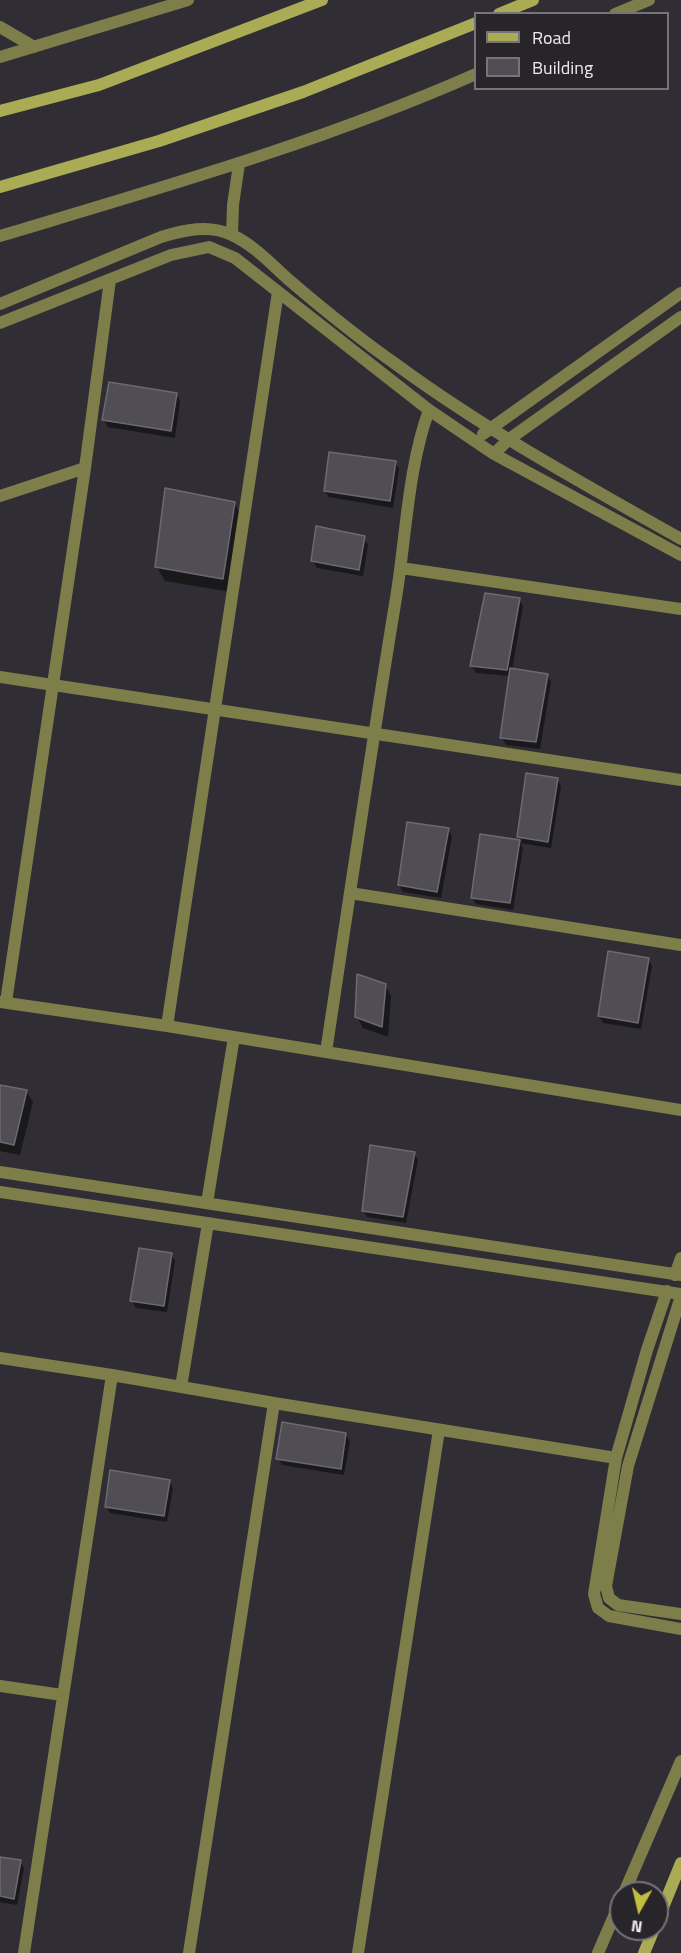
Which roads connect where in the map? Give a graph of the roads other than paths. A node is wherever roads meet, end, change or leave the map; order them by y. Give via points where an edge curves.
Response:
1 (188, 0) edge
2 (322, 0) edge
3 (533, 0) edge
4 (649, 0) edge
5 (621, 8) edge
6 (504, 12) edge
7 (474, 24) edge
8 (0, 27) edge
9 (34, 47) junction
10 (2, 55) edge
11 (474, 75) edge
12 (0, 111) edge
13 (239, 164) junction
14 (0, 187) edge
15 (232, 235) junction
16 (0, 236) edge
17 (110, 280) junction
18 (278, 292) junction
19 (681, 293) edge
20 (0, 304) edge
21 (681, 317) edge
22 (0, 323) edge
23 (429, 410) junction
24 (489, 429) junction
25 (476, 440) junction
26 (508, 440) junction
27 (494, 454) junction
28 (85, 468) junction
29 (0, 496) edge
30 (681, 539) edge
31 (681, 555) edge
32 (401, 568) junction
33 (681, 609) edge
34 (0, 677) edge
35 (53, 684) junction
36 (215, 708) junction
37 (374, 732) junction
38 (681, 780) edge
39 (350, 893) junction
40 (681, 945) edge
41 (3, 1002) edge
42 (168, 1026) junction
43 (234, 1037) junction
44 (326, 1052) junction
45 (681, 1110) edge
46 (0, 1172) edge
47 (0, 1192) edge
48 (207, 1203) junction
49 (208, 1223) junction
50 (681, 1258) edge
51 (678, 1275) edge
52 (667, 1291) junction
53 (681, 1295) edge
54 (0, 1358) edge
55 (112, 1374) junction
56 (181, 1387) junction
57 (274, 1404) junction
58 (439, 1430) junction
59 (616, 1458) junction
60 (681, 1614) edge
61 (681, 1629) edge
62 (0, 1686) edge
63 (62, 1695) junction
64 (681, 1761) edge
65 (681, 1863) edge
66 (629, 1881) edge
67 (669, 1892) edge
68 (609, 1928) edge
69 (24, 1953) edge
70 (189, 1953) edge
71 (358, 1953) edge
72 (598, 1953) edge

1 - 9 street
2 - 12 main road via 99,85
3 - 6 main road
4 - 5 street
7 - 14 main road via 303,92 159,141
8 - 9 street
9 - 10 street
11 - 13 street
13 - 15 street
13 - 16 street
15 - 20 street via 212,229 185,230 161,237
15 - 24 street via 397,366
17 - 18 street via 171,255 209,246 235,258
17 - 22 street
17 - 28 street
18 - 23 street
18 - 36 street
19 - 24 street
21 - 26 street
23 - 25 street
23 - 32 street via 418,438
24 - 25 street
24 - 26 street
25 - 27 street
26 - 27 street
26 - 30 street
27 - 31 street
28 - 29 street
28 - 35 street
32 - 33 street
32 - 37 street
34 - 35 street
35 - 36 street
35 - 41 street
36 - 37 street
36 - 42 street
37 - 38 street
37 - 39 street
39 - 40 street
39 - 44 street
41 - 42 street
42 - 43 street
43 - 44 street
43 - 48 street
44 - 45 street
46 - 48 street
47 - 49 street
48 - 51 street
49 - 52 street
49 - 56 street
50 - 51 street
52 - 53 street
52 - 59 street
53 - 60 street via 628,1466 606,1586 609,1598 618,1605
54 - 55 street
55 - 56 street
55 - 63 street
56 - 57 street
57 - 58 street
57 - 70 street
58 - 59 street
58 - 71 street
59 - 61 street via 594,1594 598,1608 609,1616
62 - 63 street
63 - 69 street
64 - 66 street
65 - 67 main road
68 - 72 street

